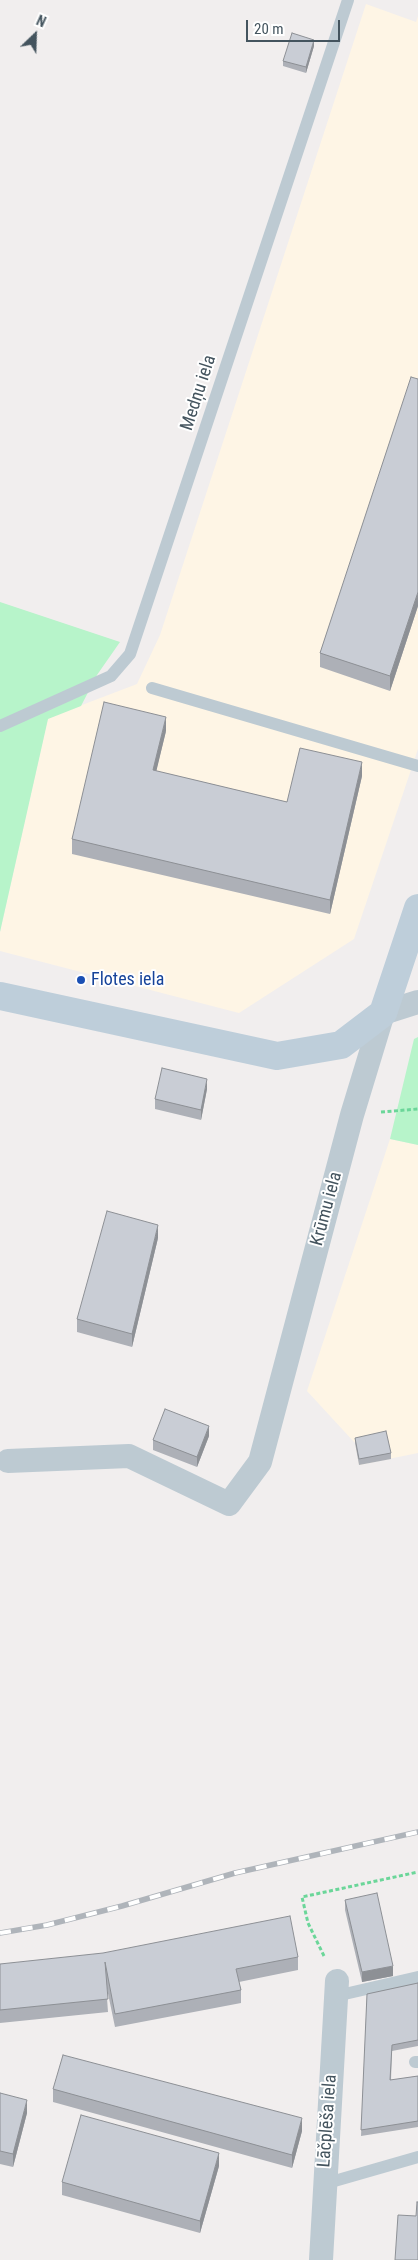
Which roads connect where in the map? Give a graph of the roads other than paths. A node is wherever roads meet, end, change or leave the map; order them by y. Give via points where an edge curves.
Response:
1 (348, 0) edge
2 (152, 688) dead end
3 (0, 726) edge
4 (418, 766) edge
5 (418, 908) edge
6 (0, 996) edge
7 (418, 1002) edge
8 (383, 1013) junction
9 (8, 1461) dead end
10 (418, 1977) edge
11 (337, 1988) joint
12 (418, 2157) edge
13 (324, 2184) junction
14 (320, 2260) edge

1 - 3 lane, Medņu iela via 130,654 111,676
2 - 4 lane
5 - 8 street, Krūmu iela
6 - 8 street via 277,1056 341,1044
7 - 8 street
8 - 9 street, Krūmu iela via 352,1116 260,1462 229,1504 129,1456
10 - 11 lane
11 - 13 street, Lāčplēša iela
12 - 13 lane
13 - 14 street, Lāčplēša iela

